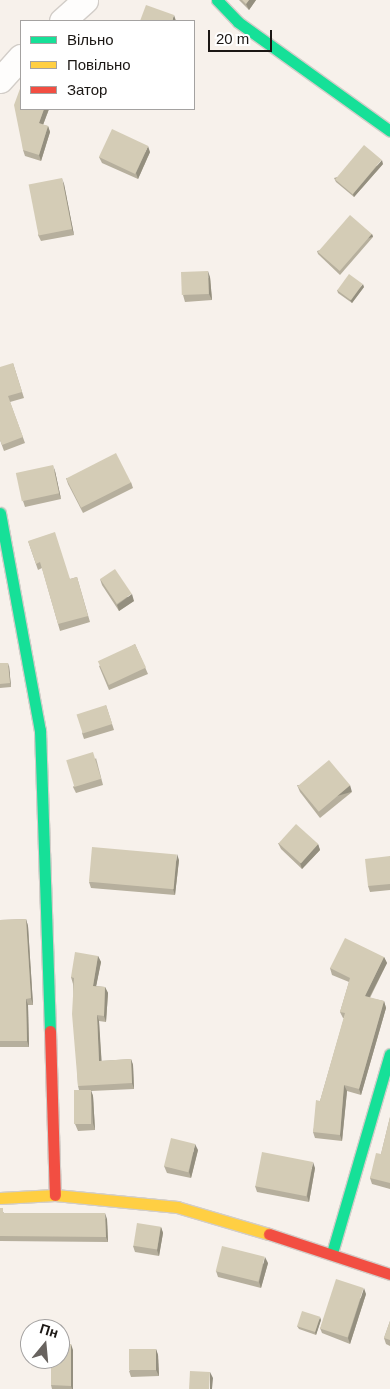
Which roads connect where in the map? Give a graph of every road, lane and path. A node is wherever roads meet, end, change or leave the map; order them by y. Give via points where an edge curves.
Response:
1 (85, 0) edge
2 (217, 0) edge
3 (63, 20) edge
4 (20, 58) edge
5 (0, 80) edge
6 (390, 131) edge
7 (0, 513) edge
8 (390, 1054) edge
9 (54, 1195) junction
10 (0, 1198) edge
11 (332, 1252) junction
12 (383, 1270) edge

1 - 3 street
2 - 6 street via 238,22
4 - 5 street
7 - 9 street via 40,730
8 - 11 street
9 - 10 street
9 - 11 street via 177,1208
11 - 12 street

